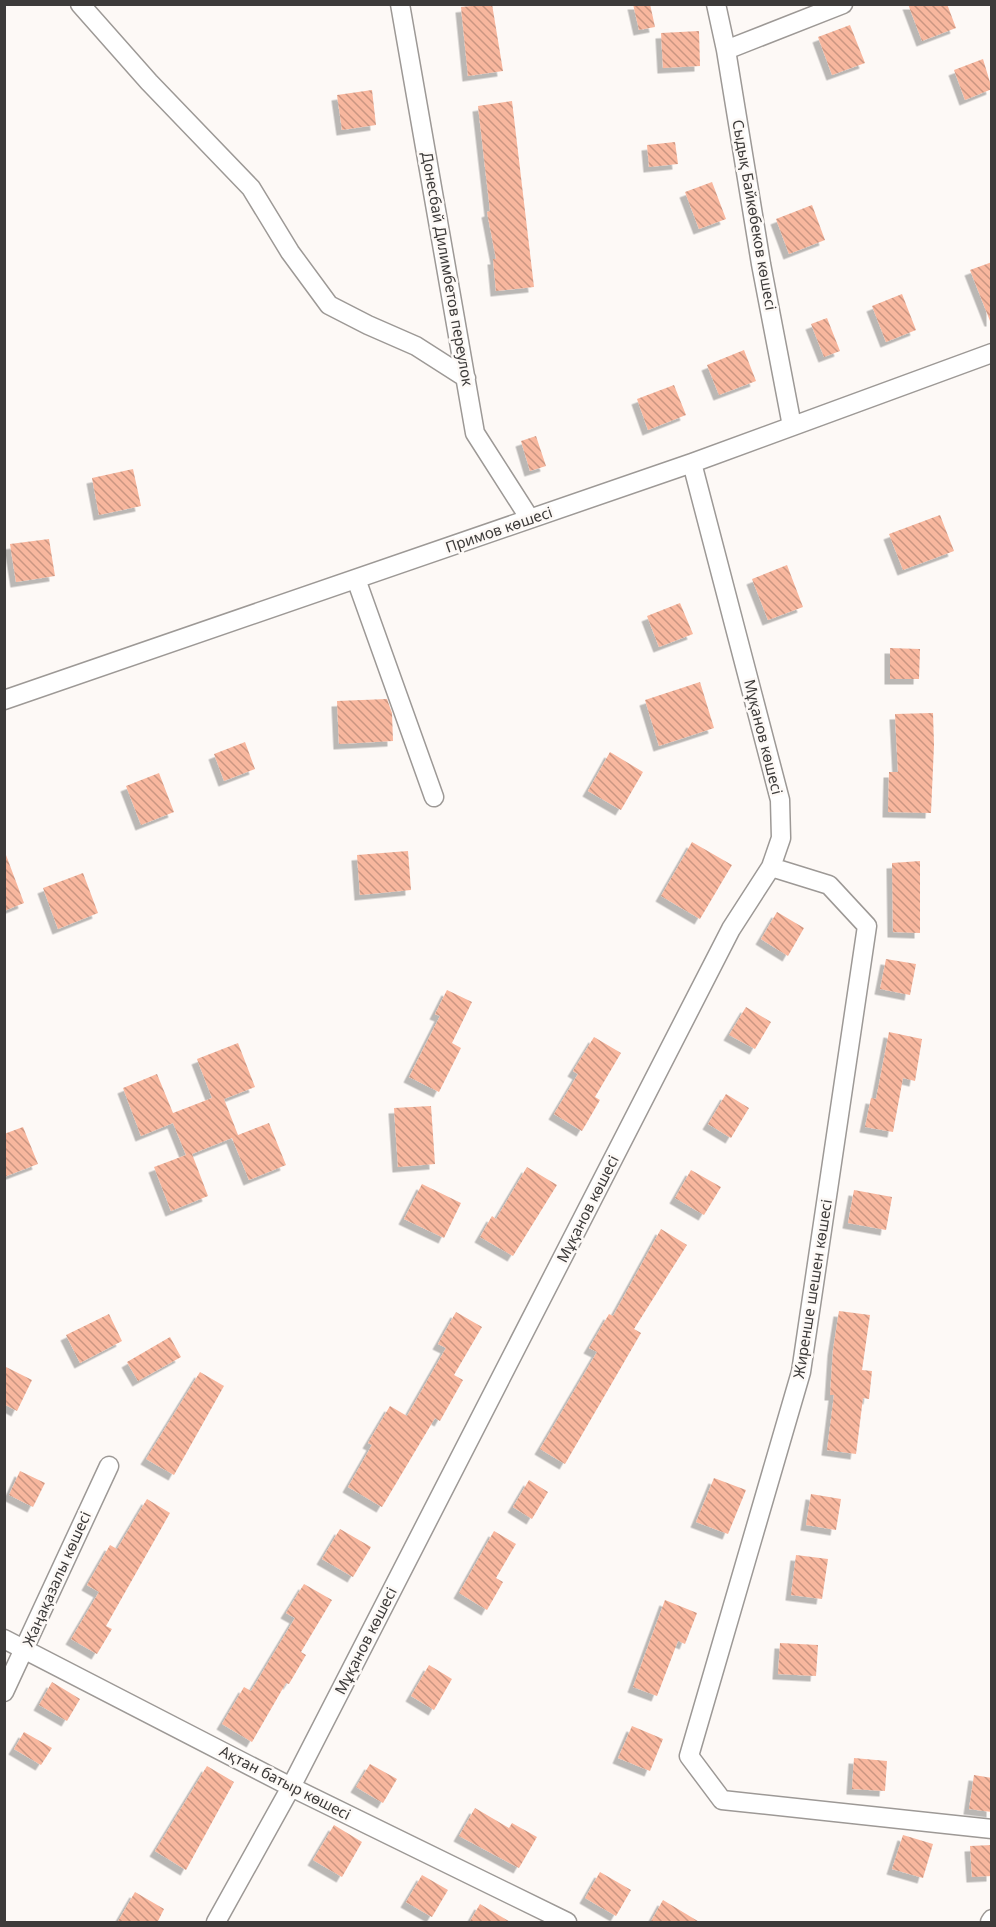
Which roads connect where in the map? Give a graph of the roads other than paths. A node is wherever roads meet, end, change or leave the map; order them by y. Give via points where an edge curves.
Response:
1 (80, 4) edge
2 (400, 4) edge
3 (716, 4) edge
4 (843, 4) edge
5 (726, 50) junction
6 (992, 352) edge
7 (466, 378) junction
8 (792, 426) junction
9 (692, 463) junction
10 (530, 519) junction
11 (356, 579) junction
12 (4, 700) edge
13 (434, 797) dead end
14 (771, 867) junction
15 (109, 1466) dead end
16 (4, 1639) edge
17 (26, 1650) junction
18 (4, 1692) edge
19 (291, 1787) junction
20 (992, 1829) edge
21 (216, 1923) edge
22 (567, 1923) edge

1 - 7 street via 251,188 290,252 329,305 416,346
2 - 7 street, Донесбай Дилимбетов переулок
3 - 5 street, Сыдық Байкөбеков көшесі
4 - 5 street
5 - 8 street, Сыдық Байкөбеков көшесі
6 - 8 street, Примов көшесі
7 - 10 street, Донесбай Дилимбетов переулок via 476,433
8 - 9 street, Примов көшесі
9 - 10 street, Примов көшесі
9 - 14 street, Мұқанов көшесі via 780,800 781,838
10 - 11 street, Примов көшесі
11 - 12 street, Примов көшесі
11 - 13 street
14 - 19 street, Мұқанов көшесі via 731,929
14 - 20 street, Жиренше шешен көшесі via 828,885 867,926 801,1372 688,1755 722,1800
15 - 17 street, Жаңақазалы көшесі
16 - 17 street, Ақтан батыр көшесі
17 - 18 street, Жаңақазалы көшесі
17 - 19 street, Ақтан батыр көшесі
19 - 21 street, Мұқанов көшесі
19 - 22 street, Ақтан батыр көшесі

